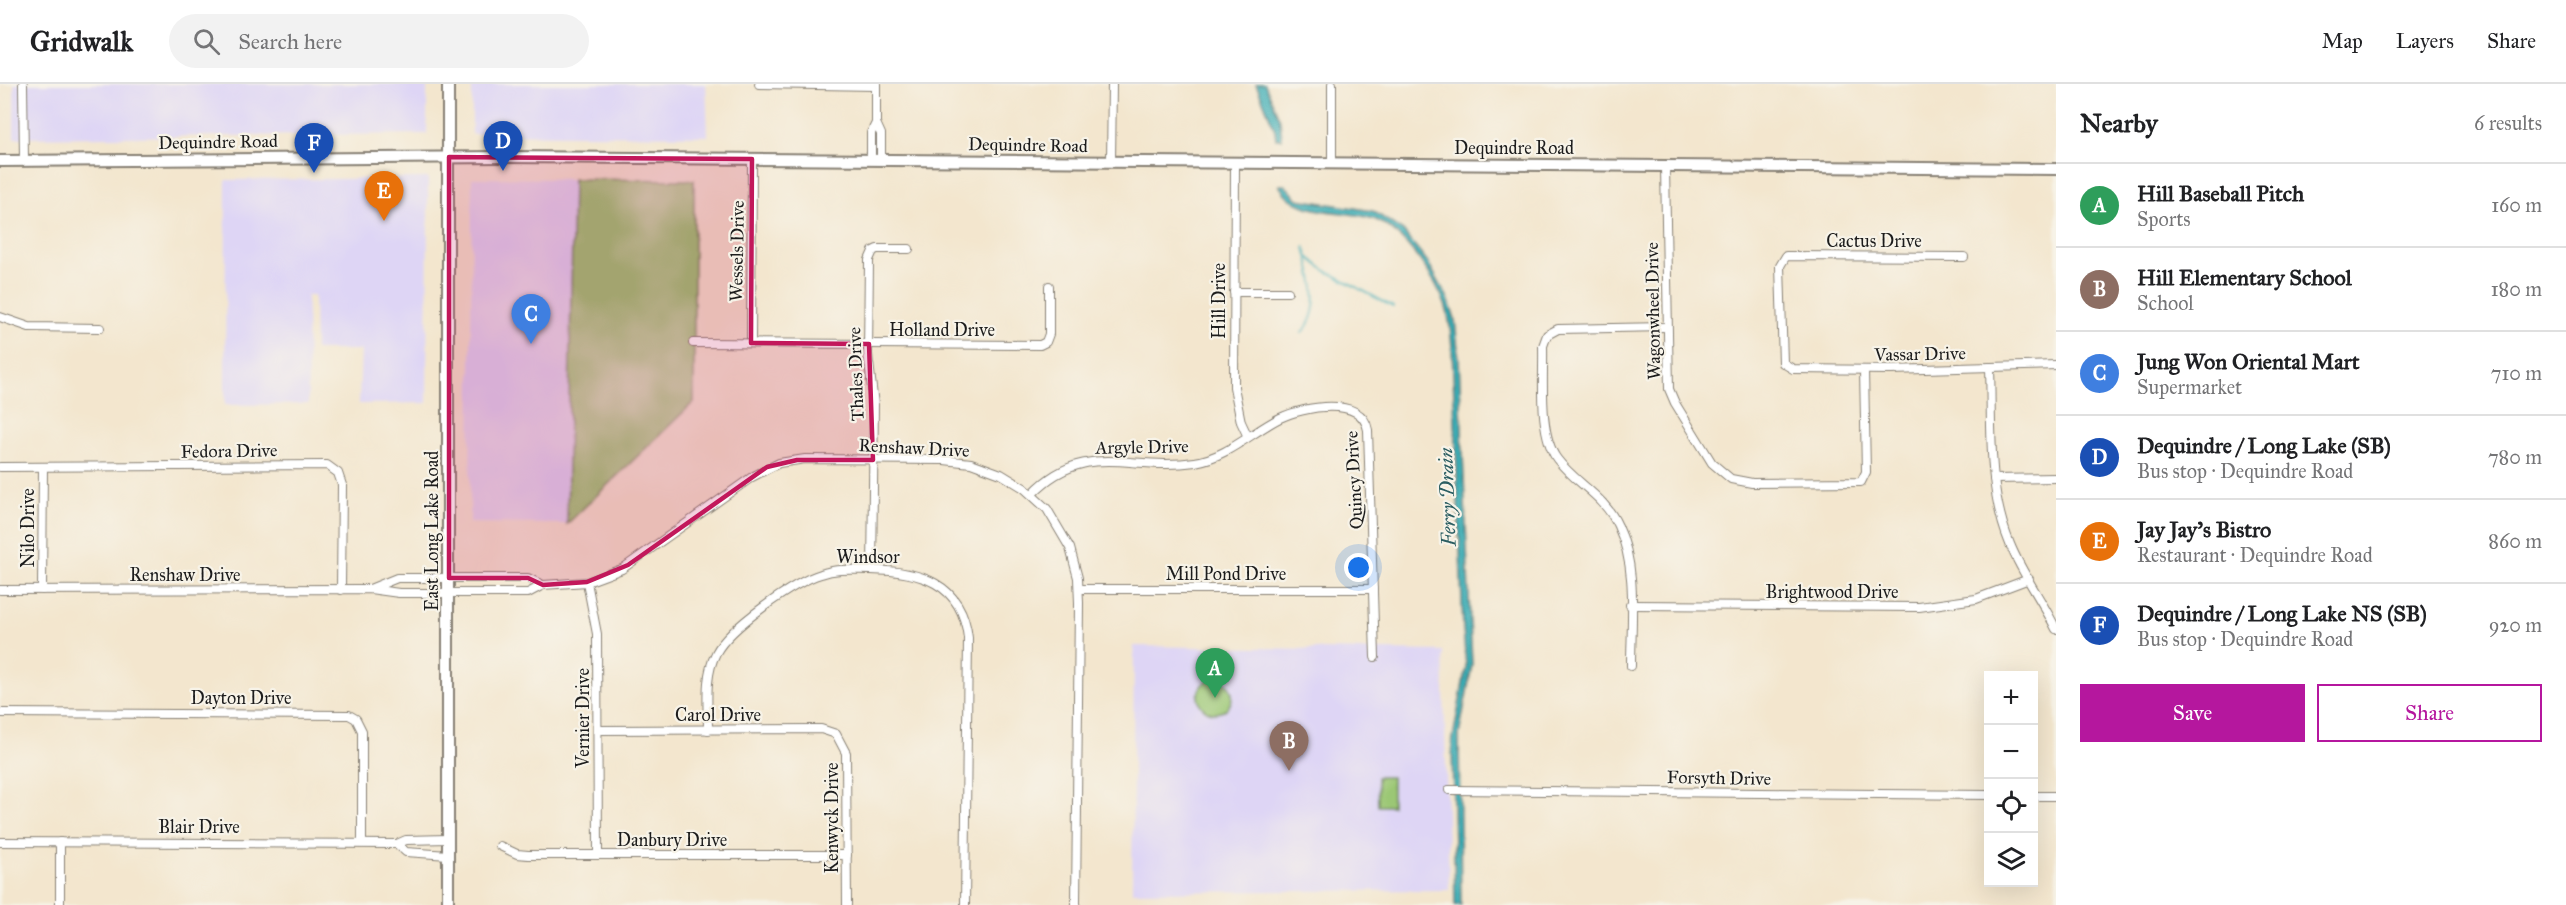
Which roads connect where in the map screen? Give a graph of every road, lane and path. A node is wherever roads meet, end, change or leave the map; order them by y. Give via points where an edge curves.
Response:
1 (23, 84) edge
2 (448, 84) edge
3 (759, 84) edge
4 (1112, 84) edge
5 (1332, 84) edge
6 (876, 85) edge
7 (449, 157) junction
8 (752, 159) junction
9 (24, 160) junction
10 (876, 160) junction
11 (0, 161) edge
12 (1111, 162) junction
13 (1234, 163) junction
14 (1332, 164) junction
15 (1665, 166) junction
16 (2056, 169) edge
17 (909, 249) dead end
18 (1964, 257) dead end
19 (1049, 286) dead end
20 (1234, 292) junction
21 (1288, 292) dead end
22 (0, 317) edge
23 (1668, 327) junction
24 (100, 328) dead end
25 (693, 343) dead end
26 (750, 343) junction
27 (868, 344) junction
28 (2056, 365) edge
29 (1785, 366) joint
30 (1990, 367) junction
31 (1864, 370) junction
32 (1358, 412) joint
33 (1248, 437) junction
34 (873, 460) junction
35 (0, 467) edge
36 (43, 467) junction
37 (2056, 478) edge
38 (1994, 479) junction
39 (1032, 495) junction
40 (872, 570) junction
41 (449, 578) junction
42 (2029, 579) junction
43 (587, 582) junction
44 (543, 585) junction
45 (370, 589) junction
46 (1079, 589) junction
47 (1373, 589) junction
48 (0, 590) edge
49 (42, 590) junction
50 (342, 590) junction
51 (449, 593) junction
52 (1630, 605) junction
53 (2055, 624) edge
54 (1375, 657) dead end
55 (1631, 666) dead end
56 (0, 713) edge
57 (598, 730) junction
58 (708, 730) junction
59 (837, 734) joint
60 (1450, 790) dead end
61 (1984, 795) edge
62 (2038, 796) edge
63 (2056, 796) edge
64 (448, 839) junction
65 (0, 842) edge
66 (60, 842) junction
67 (362, 842) junction
68 (397, 844) junction
69 (500, 846) dead end
70 (448, 855) junction
71 (598, 855) junction
72 (847, 855) junction
73 (60, 905) edge
74 (448, 905) edge
75 (847, 905) edge
76 (965, 905) edge
77 (1076, 905) edge

1 - 9 street
2 - 7 main road, East Long Lake Road
3 - 6 street
4 - 12 street
5 - 14 street
6 - 10 street via 876,123 881,134
7 - 8 main road, Dequindre Road
7 - 9 main road, Dequindre Road
7 - 41 main road, East Long Lake Road
8 - 10 main road, Dequindre Road
8 - 26 street, Wessels Drive
9 - 11 main road, Dequindre Road
10 - 12 main road, Dequindre Road
12 - 13 main road, Dequindre Road
13 - 14 main road, Dequindre Road
13 - 20 street, Hill Drive
14 - 15 main road, Dequindre Road
15 - 16 main road, Dequindre Road
15 - 23 street, Wagonwheel Drive
17 - 27 street, Thales Drive via 877,249 870,255
18 - 29 street, Cactus Drive via 1784,258 1780,266
19 - 27 street, Holland Drive via 1046,342
20 - 21 street
20 - 33 street, Hill Drive via 1234,387
22 - 24 street via 35,328
23 - 31 street, Wagonwheel Drive via 1671,396 1719,471 1747,483 1857,484 1864,480
23 - 52 street via 1558,328 1544,342 1548,441 1557,459 1601,500 1619,527 1628,558
25 - 26 street, Holland Drive
26 - 27 street, Holland Drive
27 - 34 street, Thales Drive via 874,405
28 - 30 street, Vassar Drive
29 - 31 street, Vassar Drive
30 - 31 street, Vassar Drive
30 - 38 street
32 - 33 street, Argyle Drive via 1336,408 1294,413
32 - 47 street, Quincy Drive via 1368,430
33 - 39 street, Argyle Drive via 1215,456 1195,462 1077,464 1055,473
34 - 39 street, Renshaw Drive via 971,464 1001,474
34 - 40 street, Thales Drive
34 - 43 street, Renshaw Drive via 797,460 767,467 622,569
35 - 36 street, Fedora Drive
36 - 49 street, Nilo Drive
36 - 50 street, Fedora Drive via 327,465 338,473 342,485
37 - 38 street
38 - 42 street via 2004,530
39 - 46 street, Renshaw Drive via 1047,509 1066,539
40 - 58 street, Windsor via 837,570 808,579 731,633 711,664
40 - 76 street, Windsor via 904,571 928,579 953,599 966,624
41 - 44 street, Renshaw Drive via 528,578
41 - 45 street, Renshaw Drive via 397,578
41 - 51 main road, East Long Lake Road
42 - 52 street, Brightwood Drive via 1976,599 1919,608
42 - 53 street
43 - 44 street, Renshaw Drive
43 - 57 street, Vernier Drive via 597,634
44 - 51 street, Renshaw Drive via 528,593
45 - 50 street, Renshaw Drive
45 - 51 street, Renshaw Drive
46 - 47 street, Mill Pond Drive
46 - 77 street, Renshaw Drive
47 - 54 street, Quincy Drive
48 - 49 street, Renshaw Drive
49 - 50 street, Renshaw Drive
51 - 64 main road, East Long Lake Road
52 - 55 street
56 - 67 street, Dayton Drive via 349,715 362,731
57 - 58 street, Carol Drive
57 - 71 street, Vernier Drive
58 - 59 street, Carol Drive via 821,729
59 - 72 street, Kenwyck Drive via 846,753
60 - 61 street, Forsyth Drive
62 - 63 street
64 - 68 street, Blair Drive via 406,840
64 - 70 main road, East Long Lake Road
65 - 66 street, Blair Drive
66 - 67 street, Blair Drive
66 - 73 street
67 - 68 street, Blair Drive
68 - 70 street, Blair Drive via 406,852
69 - 71 street, Danbury Drive via 528,855
70 - 74 main road, East Long Lake Road
71 - 72 street, Danbury Drive
72 - 75 street, Kenwyck Drive

